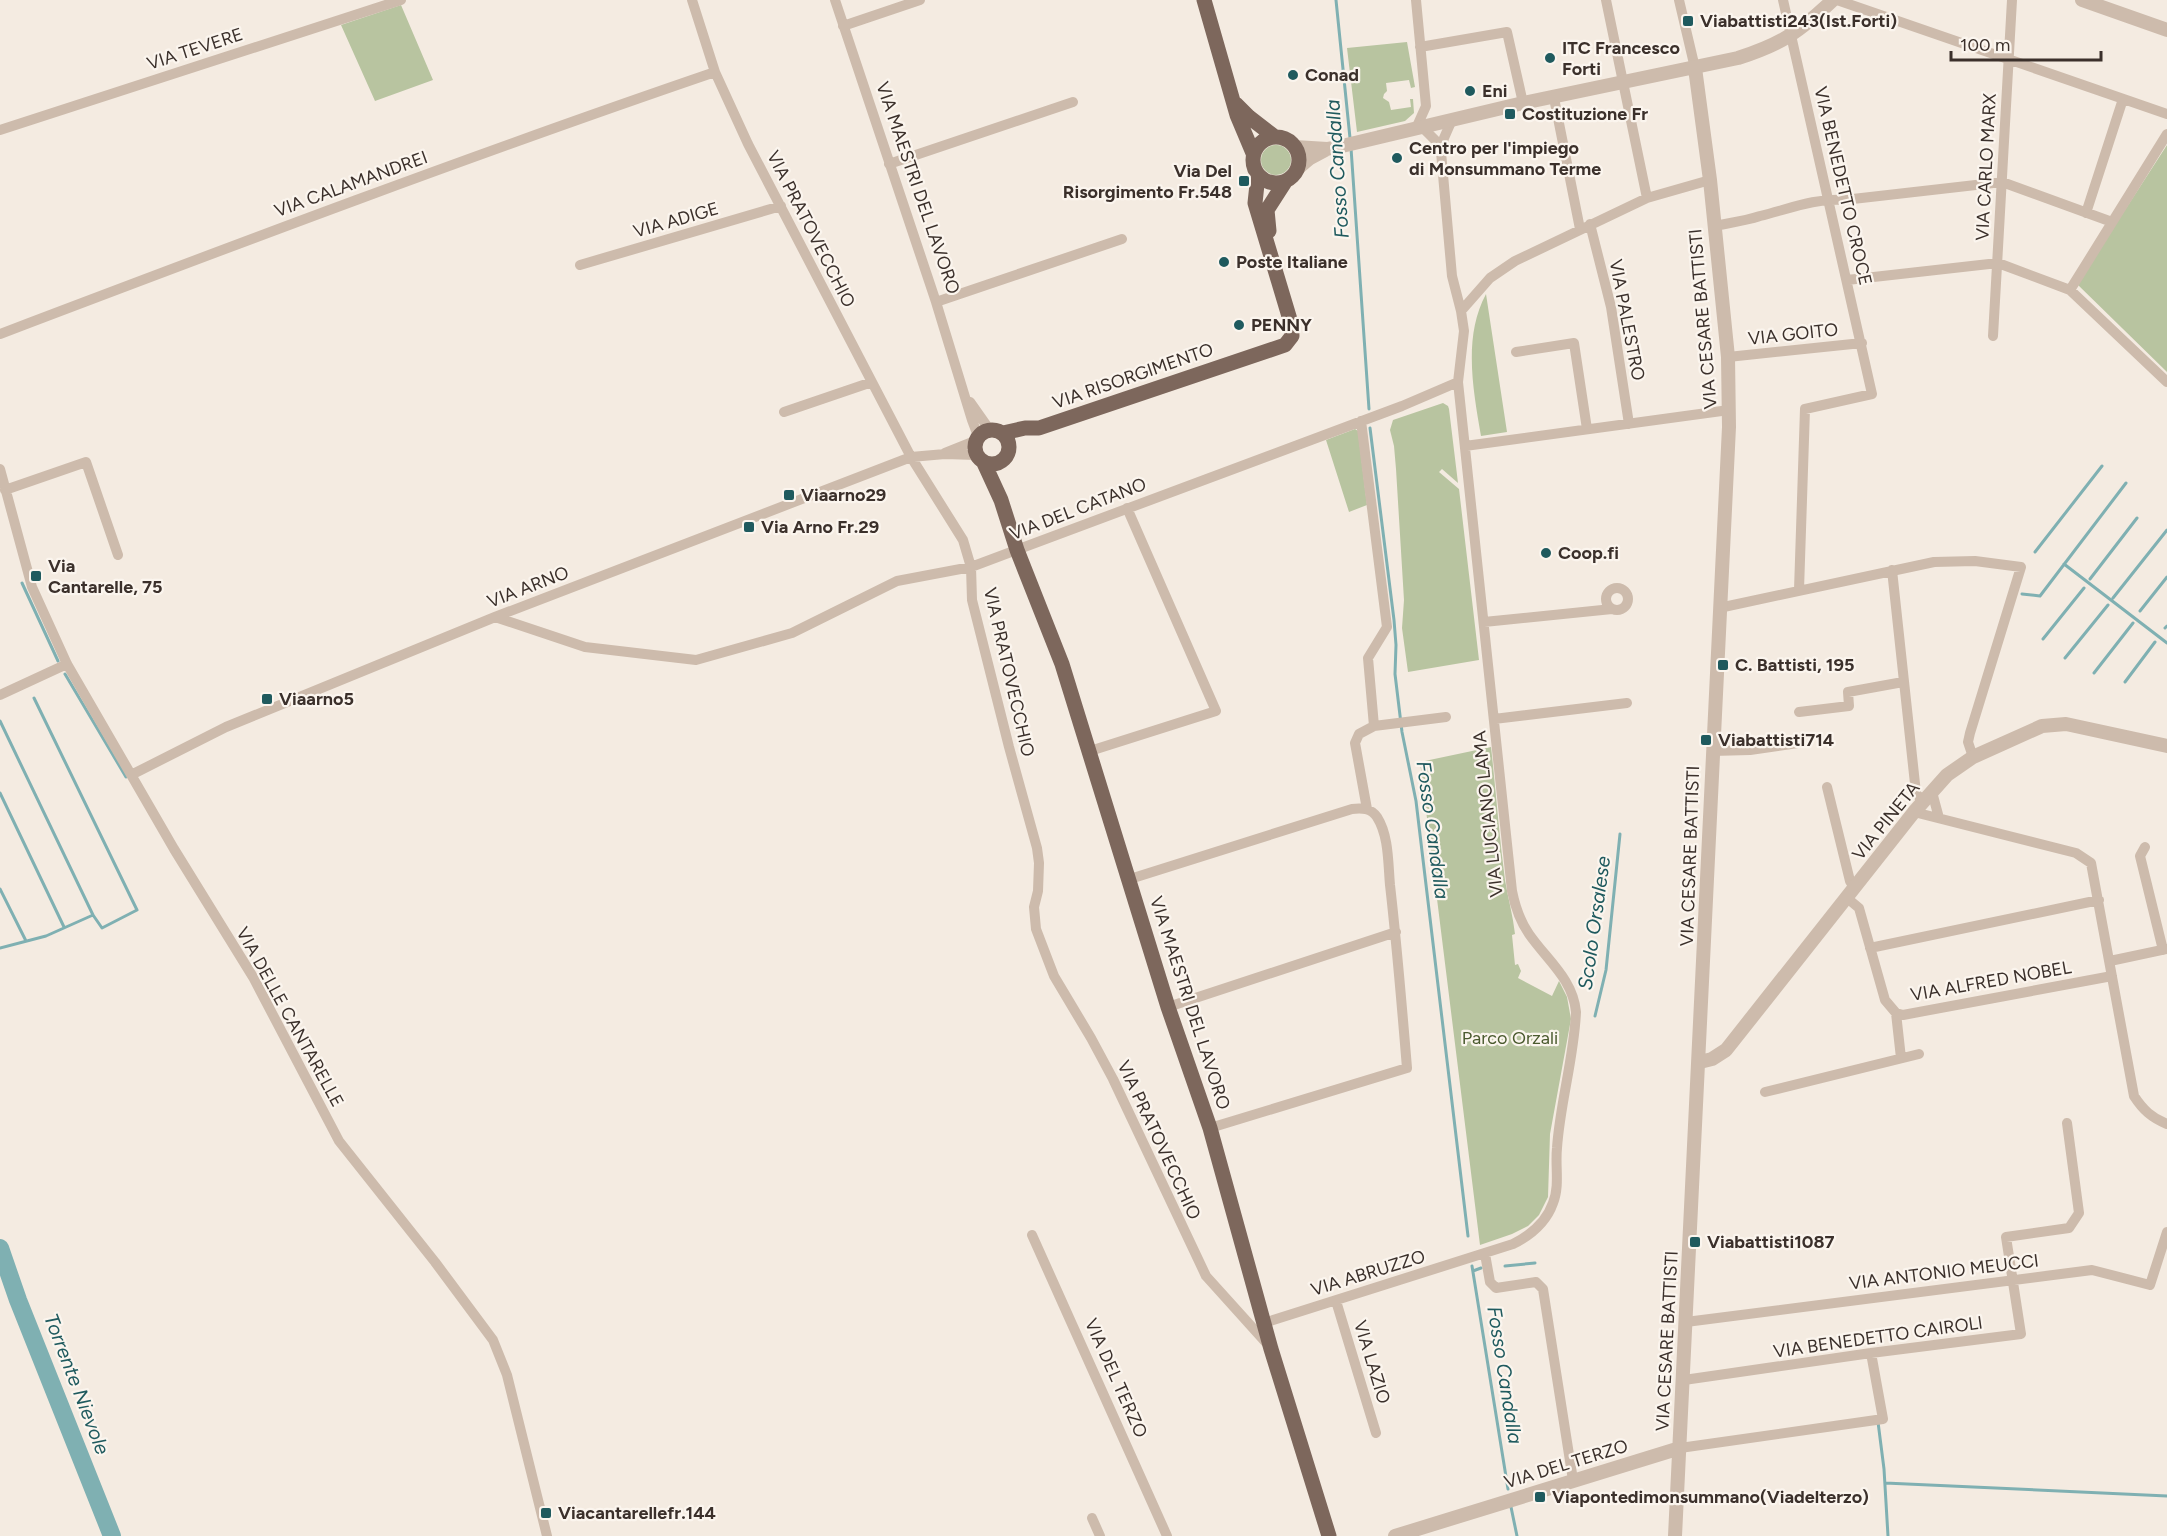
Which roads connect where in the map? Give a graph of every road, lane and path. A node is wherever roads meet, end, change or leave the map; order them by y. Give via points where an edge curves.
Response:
1 (401, 0) edge
2 (692, 0) edge
3 (835, 0) edge
4 (920, 0) edge
5 (1204, 0) edge
6 (1416, 0) edge
7 (1606, 0) edge
8 (1679, 0) edge
9 (1783, 0) edge
10 (1835, 0) edge
11 (2012, 0) edge
12 (2082, 0) edge
13 (843, 26) junction
14 (2167, 30) edge
15 (1792, 36) junction
16 (1420, 47) junction
17 (2008, 60) junction
18 (1695, 68) junction
19 (715, 72) junction
20 (1624, 83) junction
21 (1554, 98) junction
22 (1232, 99) junction
23 (2123, 99) junction
24 (1073, 102) dead end
25 (1523, 103) junction
26 (1490, 111) junction
27 (2167, 114) edge
28 (1451, 122) junction
29 (1421, 126) junction
30 (0, 130) edge
31 (2167, 134) edge
32 (1275, 137) junction
33 (1294, 147) junction
34 (1327, 148) junction
35 (1441, 152) junction
36 (1253, 153) junction
37 (890, 164) junction
38 (1297, 169) junction
39 (1258, 175) junction
40 (1710, 180) junction
41 (1285, 182) junction
42 (2002, 182) junction
43 (1647, 198) junction
44 (1829, 199) junction
45 (781, 206) junction
46 (2086, 213) junction
47 (2112, 222) junction
48 (1585, 226) junction
49 (1714, 226) junction
50 (1122, 240) dead end
51 (1272, 255) junction
52 (1998, 263) junction
53 (580, 266) dead end
54 (1847, 280) junction
55 (2070, 290) junction
56 (936, 302) junction
57 (1461, 311) junction
58 (0, 334) edge
59 (1994, 336) dead end
60 (1862, 343) junction
61 (1516, 352) dead end
62 (1728, 357) junction
63 (872, 382) junction
64 (1458, 382) junction
65 (2167, 382) edge
66 (1729, 410) junction
67 (784, 412) dead end
68 (1361, 422) junction
69 (1629, 424) junction
70 (1587, 429) junction
71 (988, 443) junction
72 (1466, 446) junction
73 (911, 457) junction
74 (0, 469) edge
75 (5, 490) junction
76 (1000, 500) junction
77 (1127, 508) junction
78 (1017, 550) junction
79 (118, 555) dead end
80 (971, 567) junction
81 (1892, 570) junction
82 (1799, 590) junction
83 (1719, 608) junction
84 (1612, 609) dead end
85 (495, 617) junction
86 (1484, 622) junction
87 (67, 664) junction
88 (1903, 682) junction
89 (0, 695) edge
90 (1627, 704) dead end
91 (1799, 712) dead end
92 (1446, 717) dead end
93 (1494, 719) junction
94 (1377, 725) junction
95 (1798, 743) dead end
96 (2167, 746) edge
97 (1089, 751) junction
98 (1712, 751) junction
99 (1973, 757) junction
100 (131, 775) junction
101 (1827, 787) dead end
102 (1923, 802) junction
103 (1367, 809) junction
104 (1939, 818) junction
105 (2145, 847) dead end
106 (1130, 879) junction
107 (1851, 894) junction
108 (2099, 900) junction
109 (1396, 932) junction
110 (1870, 948) junction
111 (2165, 950) edge
112 (2110, 961) junction
113 (2112, 976) junction
114 (1168, 1007) junction
115 (1896, 1013) junction
116 (1919, 1054) dead end
117 (1901, 1058) junction
118 (1700, 1062) junction
119 (1765, 1092) dead end
120 (2067, 1123) dead end
121 (2167, 1124) edge
122 (1210, 1128) junction
123 (2167, 1232) edge
124 (1032, 1235) dead end
125 (1483, 1255) junction
126 (2013, 1280) junction
127 (1336, 1301) junction
128 (1686, 1322) junction
129 (1264, 1323) junction
130 (1271, 1349) junction
131 (1871, 1353) junction
132 (1684, 1380) junction
133 (1376, 1433) dead end
134 (1680, 1448) junction
135 (1574, 1480) junction
136 (1092, 1518) dead end
137 (1327, 1532) edge
138 (547, 1536) edge
139 (1100, 1536) edge
140 (1167, 1536) edge
141 (1395, 1536) edge
142 (1675, 1536) edge

1 - 30 street, VIA TEVERE
2 - 19 street, VIA PRATOVECCHIO
3 - 13 street, VIA MAESTRI DEL LAVORO
4 - 13 street
5 - 22 main road, VIA RISORGIMENTO
6 - 16 street
7 - 20 street
8 - 18 street, VIA CESARE BATTISTI
9 - 15 street, VIA BENEDETTO CROCE
10 - 15 street
10 - 17 street
11 - 17 street, VIA CARLO MARX
12 - 14 street
13 - 37 street, VIA MAESTRI DEL LAVORO
15 - 18 street via 1738,58
15 - 44 street, VIA BENEDETTO CROCE
16 - 25 street via 1507,32
16 - 29 street via 1426,106
17 - 23 street
17 - 42 street, VIA CARLO MARX
18 - 20 street
18 - 40 street, VIA CESARE BATTISTI
19 - 45 street, VIA PRATOVECCHIO
19 - 58 street, VIA CALAMANDREI via 564,124
20 - 21 street
20 - 43 street
21 - 25 street
21 - 48 street
22 - 32 main road, VIA RISORGIMENTO
22 - 36 main road, VIA RISORGIMENTO
23 - 27 street
23 - 46 street
24 - 37 street
25 - 26 street
26 - 28 street
26 - 29 street via 1478,109
28 - 29 street
28 - 35 street
29 - 34 street
29 - 35 street
31 - 47 street
32 - 33 main road, VIA RISORGIMENTO via 1286,139
32 - 36 main road via 1259,144
33 - 34 street
33 - 38 main road via 1298,154
34 - 38 street
35 - 57 street via 1452,276
36 - 39 main road, VIA RISORGIMENTO
37 - 56 street, VIA MAESTRI DEL LAVORO
38 - 41 main road, VIA RISORGIMENTO
39 - 41 main road via 1270,183
39 - 51 main road, VIA RISORGIMENTO via 1255,203
40 - 43 street
40 - 49 street, VIA CESARE BATTISTI
41 - 51 main road, VIA RISORGIMENTO via 1267,210
42 - 44 street
42 - 46 street
42 - 52 street, VIA CARLO MARX
43 - 48 street
44 - 49 street
44 - 54 street, VIA BENEDETTO CROCE
45 - 53 street, VIA ADIGE
45 - 63 street, VIA PRATOVECCHIO
46 - 47 street
47 - 55 street
48 - 57 street via 1490,278
48 - 69 street, VIA PALESTRO via 1611,307
49 - 62 street, VIA CESARE BATTISTI
50 - 56 street
51 - 71 main road, VIA RISORGIMENTO via 1291,323 1292,336 1285,345
52 - 54 street
52 - 55 street
52 - 59 street, VIA CARLO MARX
54 - 60 street, VIA BENEDETTO CROCE
55 - 65 street
56 - 71 street, VIA MAESTRI DEL LAVORO via 963,389
57 - 64 street via 1464,331
60 - 62 street, VIA GOITO
60 - 82 street, VIA BENEDETTO CROCE via 1872,394 1805,409
61 - 70 street via 1574,343
62 - 66 street, VIA CESARE BATTISTI
63 - 67 street
63 - 73 street, VIA PRATOVECCHIO
64 - 68 street, VIA DEL CATANO
64 - 72 street, VIA LUCIANO LAMA
66 - 69 street
66 - 83 street, VIA CESARE BATTISTI
68 - 77 street, VIA DEL CATANO
68 - 94 street via 1387,627 1368,658
69 - 70 street
70 - 72 street
71 - 73 street, VIA ARNO via 945,454
71 - 76 main road, VIA MAESTRI DEL LAVORO
71 - 76 main road, VIA MAESTRI DEL LAVORO via 995,464 1001,462
72 - 86 street, VIA LUCIANO LAMA
73 - 80 street, VIA PRATOVECCHIO via 963,540
73 - 85 street, VIA ARNO
74 - 75 street, VIA DELLE CANTARELLE
75 - 79 street via 86,462
75 - 87 street, VIA DELLE CANTARELLE via 32,587
76 - 78 main road, VIA MAESTRI DEL LAVORO
77 - 78 street, VIA DEL CATANO
77 - 97 street via 1216,711
78 - 80 street, VIA DEL CATANO
78 - 97 main road, VIA MAESTRI DEL LAVORO via 1062,664
80 - 85 street, VIA DEL CATANO via 897,581 792,633 696,660 585,647
80 - 130 street, VIA PRATOVECCHIO via 972,600 1037,848 1036,929 1054,976 1113,1079 1206,1276
81 - 82 street
81 - 88 street
81 - 99 street via 1934,562 1975,561 2021,567 1970,732 1968,742
82 - 83 street
83 - 98 street, VIA CESARE BATTISTI
84 - 86 street
85 - 100 street, VIA ARNO via 226,728
86 - 93 street, VIA LUCIANO LAMA
87 - 89 street
87 - 100 street, VIA DELLE CANTARELLE
88 - 91 street via 1848,692 1849,706
88 - 102 street via 1916,793
90 - 93 street
92 - 94 street
93 - 125 street, VIA LUCIANO LAMA via 1516,908 1528,933 1565,979 1576,1012 1556,1149 1554,1200 1546,1217 1528,1237
94 - 103 street via 1359,734 1355,742
95 - 98 street
96 - 99 street, VIA PINETA via 2066,724 2042,726
97 - 106 main road, VIA MAESTRI DEL LAVORO
98 - 118 street, VIA CESARE BATTISTI
99 - 102 street, VIA PINETA via 1947,775
100 - 138 street, VIA DELLE CANTARELLE via 253,977 339,1141 494,1341 507,1375
101 - 107 street, VIA ALFRED NOBEL
102 - 104 street
102 - 104 street
102 - 107 street, VIA PINETA
103 - 106 street via 1352,809
103 - 109 street via 1377,817 1384,835
104 - 108 street via 2076,853 2091,863
105 - 111 street via 2140,856
106 - 114 main road, VIA MAESTRI DEL LAVORO
107 - 110 street, VIA ALFRED NOBEL
107 - 118 street, VIA PINETA via 1726,1050
108 - 110 street
108 - 112 street
109 - 114 street
109 - 122 street via 1407,1068
110 - 115 street, VIA ALFRED NOBEL via 1885,1000
111 - 112 street
112 - 113 street
113 - 115 street, VIA ALFRED NOBEL via 1903,1015
113 - 121 street via 2134,1096 2152,1118
114 - 122 main road, VIA MAESTRI DEL LAVORO
115 - 117 street
116 - 117 street
117 - 119 street
118 - 128 street, VIA CESARE BATTISTI
120 - 126 street via 2079,1213 2069,1228 2006,1237
122 - 129 main road, VIA MAESTRI DEL LAVORO
123 - 126 street, VIA ANTONIO MEUCCI via 2150,1285 2092,1270
124 - 140 street, VIA DEL TERZO
125 - 127 street, VIA ABRUZZO
125 - 135 street via 1490,1281 1496,1288 1536,1282 1544,1288
126 - 128 street, VIA ANTONIO MEUCCI
126 - 131 street, VIA BENEDETTO CAIROLI via 2021,1334
127 - 129 street, VIA ABRUZZO
127 - 133 street, VIA LAZIO
128 - 132 street, VIA CESARE BATTISTI
129 - 130 main road, VIA MAESTRI DEL LAVORO
130 - 137 main road, VIA MAESTRI DEL LAVORO
131 - 132 street, VIA BENEDETTO CAIROLI
131 - 134 street via 1883,1419
132 - 134 street, VIA CESARE BATTISTI
134 - 135 street, VIA DEL TERZO
134 - 142 street, VIA CESARE BATTISTI
135 - 141 street, VIA DEL TERZO
136 - 139 street

